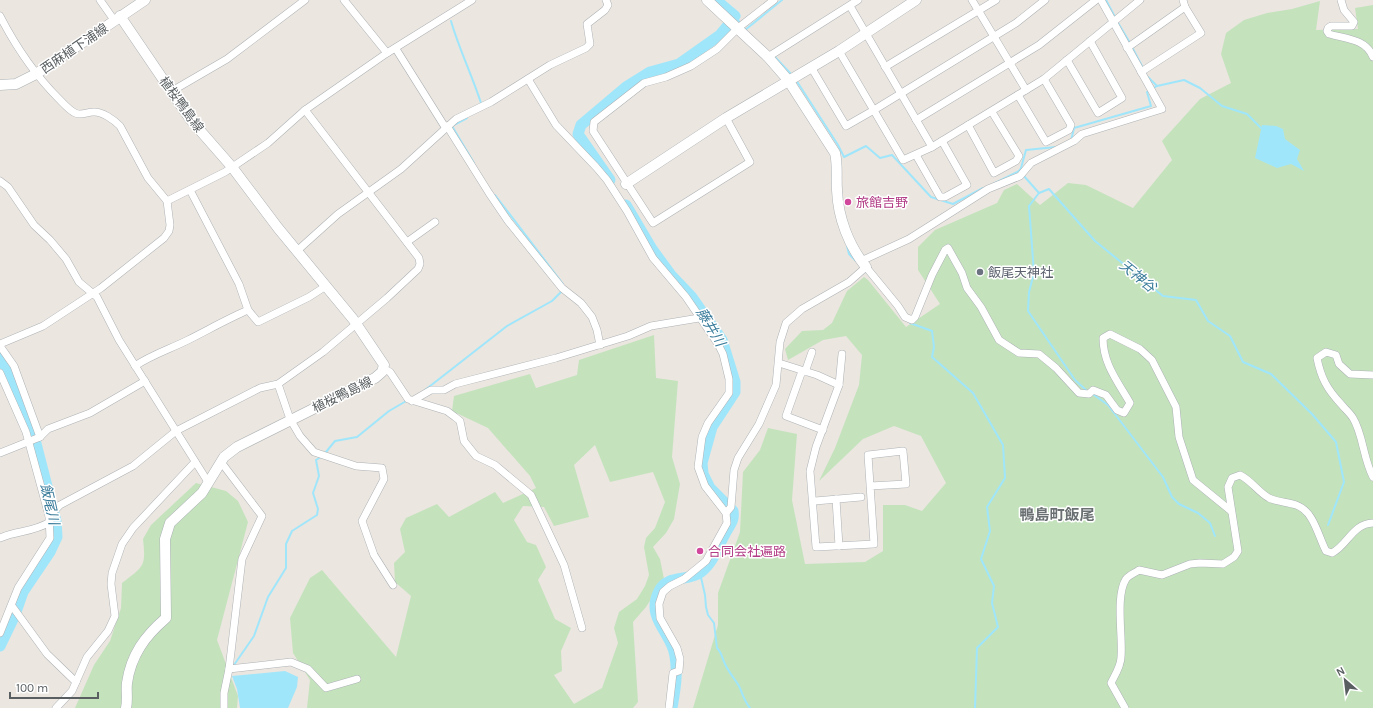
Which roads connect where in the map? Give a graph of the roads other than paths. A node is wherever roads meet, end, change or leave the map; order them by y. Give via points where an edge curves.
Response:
1 (100, 0) edge
2 (145, 0) edge
3 (305, 0) edge
4 (344, 0) edge
5 (472, 0) edge
6 (606, 0) edge
7 (707, 0) edge
8 (774, 0) edge
9 (858, 0) edge
10 (916, 0) edge
11 (972, 0) edge
12 (996, 0) edge
13 (1044, 0) edge
14 (1096, 0) edge
15 (1101, 0) edge
16 (1140, 0) edge
17 (1341, 0) edge
18 (1184, 4) edge
19 (850, 6) junction
20 (980, 11) junction
21 (0, 16) edge
22 (117, 18) junction
23 (1113, 22) junction
24 (738, 28) junction
25 (866, 34) junction
26 (994, 36) junction
27 (1090, 41) junction
28 (1127, 48) junction
29 (396, 49) junction
30 (839, 51) junction
31 (387, 53) junction
32 (772, 54) junction
33 (1373, 57) edge
34 (1067, 60) junction
35 (1011, 63) junction
36 (812, 67) junction
37 (885, 68) junction
38 (1144, 70) junction
39 (36, 74) junction
40 (792, 78) junction
41 (528, 79) junction
42 (1044, 79) junction
43 (0, 85) edge
44 (1026, 90) junction
45 (172, 91) junction
46 (900, 94) junction
47 (1018, 95) junction
48 (305, 110) junction
49 (874, 110) junction
50 (992, 112) junction
51 (726, 118) junction
52 (916, 120) junction
53 (968, 125) junction
54 (446, 127) junction
55 (942, 141) junction
56 (932, 147) junction
57 (916, 154) junction
58 (232, 167) junction
59 (0, 181) edge
60 (626, 184) junction
61 (190, 190) junction
62 (367, 192) junction
63 (167, 201) junction
64 (435, 222) dead end
65 (408, 242) junction
66 (298, 250) junction
67 (863, 264) junction
68 (326, 286) junction
69 (93, 292) junction
70 (248, 310) junction
71 (699, 318) junction
72 (356, 324) junction
73 (0, 345) edge
74 (600, 345) junction
75 (812, 352) dead end
76 (842, 354) dead end
77 (779, 362) junction
78 (135, 366) junction
79 (384, 369) junction
80 (803, 371) junction
81 (0, 373) edge
82 (1373, 375) edge
83 (145, 381) junction
84 (278, 384) junction
85 (839, 385) junction
86 (411, 400) junction
87 (290, 419) junction
88 (823, 430) junction
89 (176, 431) junction
90 (40, 437) junction
91 (29, 442) junction
92 (0, 453) edge
93 (195, 462) junction
94 (221, 462) junction
95 (1373, 477) edge
96 (208, 482) junction
97 (870, 486) junction
98 (860, 497) dead end
99 (836, 499) junction
100 (815, 501) dead end
101 (728, 510) junction
102 (1231, 511) junction
103 (49, 519) junction
104 (1373, 524) edge
105 (0, 538) edge
106 (839, 546) junction
107 (393, 585) dead end
108 (15, 610) junction
109 (582, 628) dead end
110 (0, 633) edge
111 (229, 669) junction
112 (357, 679) dead end
113 (76, 682) junction
114 (56, 708) edge
115 (126, 708) edge
116 (224, 708) edge
117 (669, 708) edge
118 (1125, 708) edge

1 - 22 street
2 - 22 main road, 西麻植下浦線
3 - 45 street via 228,59
4 - 31 street
5 - 29 street
6 - 41 street via 608,5 605,10 587,24 590,44
7 - 24 main road
8 - 24 street
9 - 19 street
10 - 25 main road
11 - 20 street
12 - 20 street
13 - 26 street via 1016,23
14 - 35 street via 1039,45
15 - 23 street
16 - 23 street
17 - 33 street via 1344,10 1354,22 1352,26 1331,26 1327,31 1329,34 1362,42 1370,49
18 - 28 street
18 - 38 street via 1201,33
19 - 25 street
19 - 32 street
20 - 26 street
20 - 37 street
21 - 39 street via 15,47
22 - 39 main road, 西麻植下浦線
22 - 45 main road, 植桜鴨島線
23 - 27 street
23 - 28 street
24 - 32 main road
24 - 60 street via 717,49 666,77 644,83 594,122 593,131
25 - 30 main road
25 - 37 street
26 - 35 street
26 - 46 street
27 - 34 street
27 - 34 street via 1122,98 1098,113
28 - 38 street
29 - 31 street
29 - 54 street
30 - 36 main road
30 - 49 street
31 - 48 street
32 - 40 main road
34 - 42 street
35 - 44 street
35 - 52 street
36 - 40 main road
36 - 49 street via 846,126
37 - 46 street
38 - 67 street via 1150,89 1162,109 1082,134 1074,141 1031,163 1022,174 988,189 909,239
39 - 43 main road, 西麻植下浦線 via 16,84
39 - 63 street via 75,113 95,112 120,126 148,178
40 - 51 main road
40 - 67 main road via 834,153 837,162 837,199 840,213 853,251
41 - 54 street
41 - 71 street via 556,125 607,180 653,258 686,297
42 - 44 street
42 - 47 street via 1071,125 1069,130 1046,142
44 - 47 street
45 - 58 main road, 植桜鴨島線 via 190,118
46 - 49 street
46 - 52 street
47 - 50 street
48 - 58 street via 268,143
48 - 62 street
49 - 57 street via 903,160
50 - 53 street
50 - 53 street via 1019,156 1016,161 994,173
51 - 60 main road
51 - 60 street via 750,162 653,223
52 - 56 street
53 - 55 street
54 - 62 street via 401,169
54 - 74 street via 508,221 563,289 592,317
55 - 56 street
55 - 57 street via 967,185 945,198 940,197
56 - 57 street
58 - 61 street
58 - 66 main road, 植桜鴨島線
59 - 69 street via 8,187 34,225 66,259 79,282
61 - 63 street
61 - 70 street via 239,284
62 - 65 street
62 - 66 street
63 - 69 street via 169,232 135,263
64 - 65 street
65 - 72 street via 419,258 418,269
66 - 68 main road, 植桜鴨島線
67 - 77 street via 849,282 791,318 782,335
67 - 102 street via 905,317 912,320 932,275 948,248 999,340 1019,353 1039,354 1079,393 1088,394 1093,390 1106,395 1117,410 1124,413 1130,403 1110,371 1103,349 1103,338 1110,334 1140,349 1152,360 1176,407 1179,437 1193,480
68 - 70 street via 258,322
68 - 72 main road, 植桜鴨島線
69 - 73 street via 43,326
69 - 78 street
70 - 78 street
71 - 74 street via 651,326
71 - 101 street via 723,354 730,387 729,393 708,423 702,437 698,467 701,480
72 - 79 main road, 植桜鴨島線 via 381,360
72 - 84 street via 323,352
73 - 90 street via 14,366
74 - 86 street via 455,384 444,390 431,390
75 - 80 street
76 - 85 street
77 - 80 street
77 - 101 street via 776,386 770,401 738,458
78 - 83 street
79 - 86 street via 390,372
79 - 87 main road, 植桜鴨島線 via 375,378
80 - 85 street
80 - 88 street via 786,416
81 - 91 street via 22,420
82 - 95 street via 1350,374 1339,364 1336,355 1326,352 1317,358 1326,386 1353,418
83 - 89 street
83 - 90 street via 95,411 48,429
84 - 87 street
84 - 89 street via 260,388
85 - 88 street
86 - 109 street via 447,411 455,417 460,421 464,441 476,456 495,464 531,495 564,565
87 - 94 main road, 植桜鴨島線 via 237,447
87 - 107 street via 314,452 356,466 382,468 384,479 362,521 374,555
88 - 106 street via 810,471 816,547
89 - 93 street
89 - 103 street via 133,466 60,505
90 - 91 street
91 - 92 street
91 - 103 street
93 - 96 street
93 - 113 street via 133,528 122,544 112,573 115,616 108,631 87,657
94 - 96 main road, 植桜鴨島線
94 - 111 street via 262,516 242,559
96 - 115 main road, 植桜鴨島線 via 202,493 170,523 165,539 166,618 138,647 130,665
97 - 97 street via 868,455 903,451 906,484
97 - 106 street via 874,544
98 - 99 street
99 - 100 street
99 - 106 street
101 - 117 street via 727,523 710,556 684,579 663,592 659,604 660,618 677,648 680,659
102 - 104 street via 1228,487 1232,478 1240,475 1271,499 1298,506 1307,512 1326,551 1332,553 1340,548 1355,529
102 - 118 street via 1238,551 1228,562 1190,564 1162,575 1139,570 1127,578 1121,595 1121,658 1111,683
103 - 105 street via 37,529
103 - 108 street via 50,538 18,588
108 - 110 street
108 - 113 street via 40,646
111 - 112 street via 291,662 308,669 326,688
111 - 116 street
113 - 114 street via 67,697

